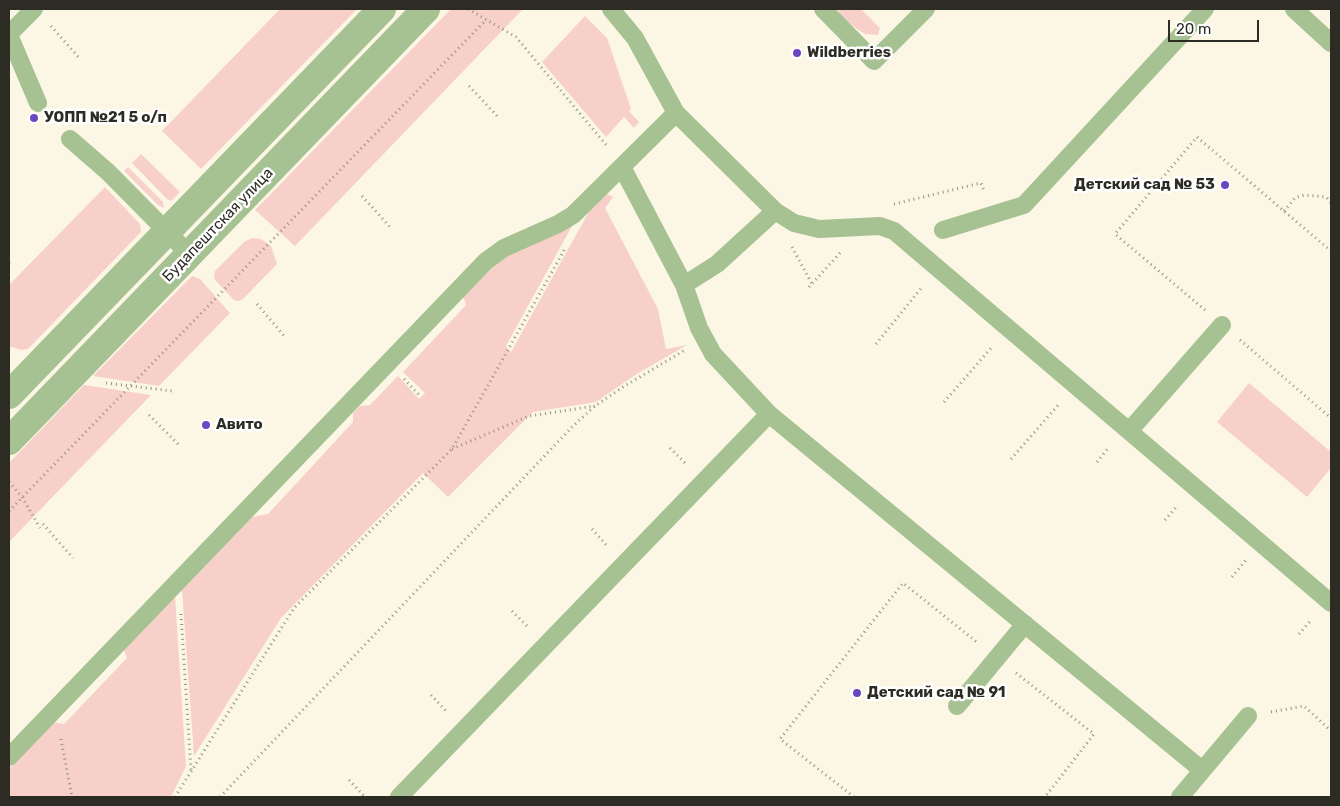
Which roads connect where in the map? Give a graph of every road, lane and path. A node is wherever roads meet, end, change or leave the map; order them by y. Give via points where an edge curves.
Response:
1 (34, 9) edge
2 (382, 9) edge
3 (426, 9) edge
4 (468, 9) edge
5 (612, 9) edge
6 (823, 9) edge
7 (926, 9) edge
8 (1205, 9) edge
9 (1294, 9) edge
10 (486, 20) junction
11 (49, 23) dead end
12 (9, 34) edge
13 (1331, 43) edge
14 (80, 59) dead end
15 (469, 86) dead end
16 (38, 103) dead end
17 (676, 113) junction
18 (498, 117) dead end
19 (70, 139) dead end
20 (622, 167) junction
21 (362, 196) dead end
22 (1331, 201) edge
23 (776, 210) junction
24 (1284, 211) junction
25 (573, 215) junction
26 (991, 215) junction
27 (872, 226) junction
28 (391, 228) dead end
29 (943, 230) dead end
30 (168, 231) junction
31 (1331, 244) edge
32 (1330, 250) edge
33 (189, 254) junction
34 (938, 266) junction
35 (684, 285) junction
36 (809, 287) dead end
37 (256, 304) dead end
38 (1222, 325) junction
39 (1009, 327) junction
40 (285, 337) dead end
41 (705, 338) junction
42 (876, 344) dead end
43 (99, 382) dead end
44 (1076, 384) junction
45 (128, 387) junction
46 (11, 389) edge
47 (172, 391) dead end
48 (944, 402) dead end
49 (595, 406) junction
50 (38, 411) junction
51 (769, 414) junction
52 (149, 415) dead end
53 (1331, 418) edge
54 (1130, 430) junction
55 (9, 441) edge
56 (180, 446) dead end
57 (452, 449) junction
58 (1011, 458) dead end
59 (9, 482) edge
60 (22, 497) junction
61 (9, 512) edge
62 (43, 524) dead end
63 (40, 528) dead end
64 (73, 558) dead end
65 (179, 580) junction
66 (1331, 602) edge
67 (1025, 624) junction
68 (997, 658) junction
69 (957, 706) dead end
70 (56, 708) junction
71 (1248, 716) joint
72 (1331, 731) edge
73 (9, 757) edge
74 (191, 770) junction
75 (1202, 770) junction
76 (350, 780) dead end
77 (72, 797) edge
78 (174, 797) edge
79 (220, 797) edge
80 (365, 797) edge
81 (399, 797) edge
82 (854, 797) edge
83 (1045, 797) edge
84 (1180, 797) edge

1 - 12 lane
2 - 30 street
3 - 33 street, Будапештская улица
4 - 10 path
5 - 17 lane via 635,38
6 - 7 lane via 874,61
8 - 26 lane via 1024,205
9 - 13 lane
10 - 20 path via 516,37
10 - 45 path
11 - 14 path
12 - 16 lane
15 - 18 path
17 - 20 lane
17 - 23 lane
19 - 30 lane
20 - 25 lane
20 - 35 lane
21 - 28 path
22 - 24 path via 1326,197 1304,195 1295,198
23 - 27 lane via 794,223 819,229
23 - 35 lane via 718,264
24 - 32 path
24 - 38 path via 1197,137 1115,234
25 - 57 path via 579,223
25 - 65 lane via 504,248 486,261
26 - 27 path via 981,183 877,208
26 - 29 lane
27 - 34 lane via 894,231
27 - 36 path
30 - 33 lane
30 - 46 street
31 - 32 path
33 - 50 street, Будапештская улица
34 - 39 lane
34 - 42 path
35 - 41 lane
37 - 40 path
38 - 53 path
38 - 54 lane
39 - 44 lane
39 - 48 path
41 - 49 path
41 - 51 lane via 713,354
43 - 45 path
44 - 54 lane
44 - 58 path
45 - 47 path
45 - 60 path
46 - 50 lane
49 - 57 path via 529,416
49 - 79 path
50 - 55 street, Будапештская улица
51 - 67 lane
51 - 81 lane
52 - 56 path
54 - 66 lane
57 - 74 path via 294,608
59 - 60 path
60 - 61 path
60 - 63 path
62 - 64 path
65 - 70 lane
65 - 74 path
67 - 68 lane
67 - 75 lane
68 - 69 lane
68 - 82 path via 903,583 780,739
68 - 83 path via 1094,734
70 - 73 lane
70 - 77 path
71 - 72 path via 1304,706
71 - 75 lane
74 - 78 path
75 - 84 lane
76 - 80 path

